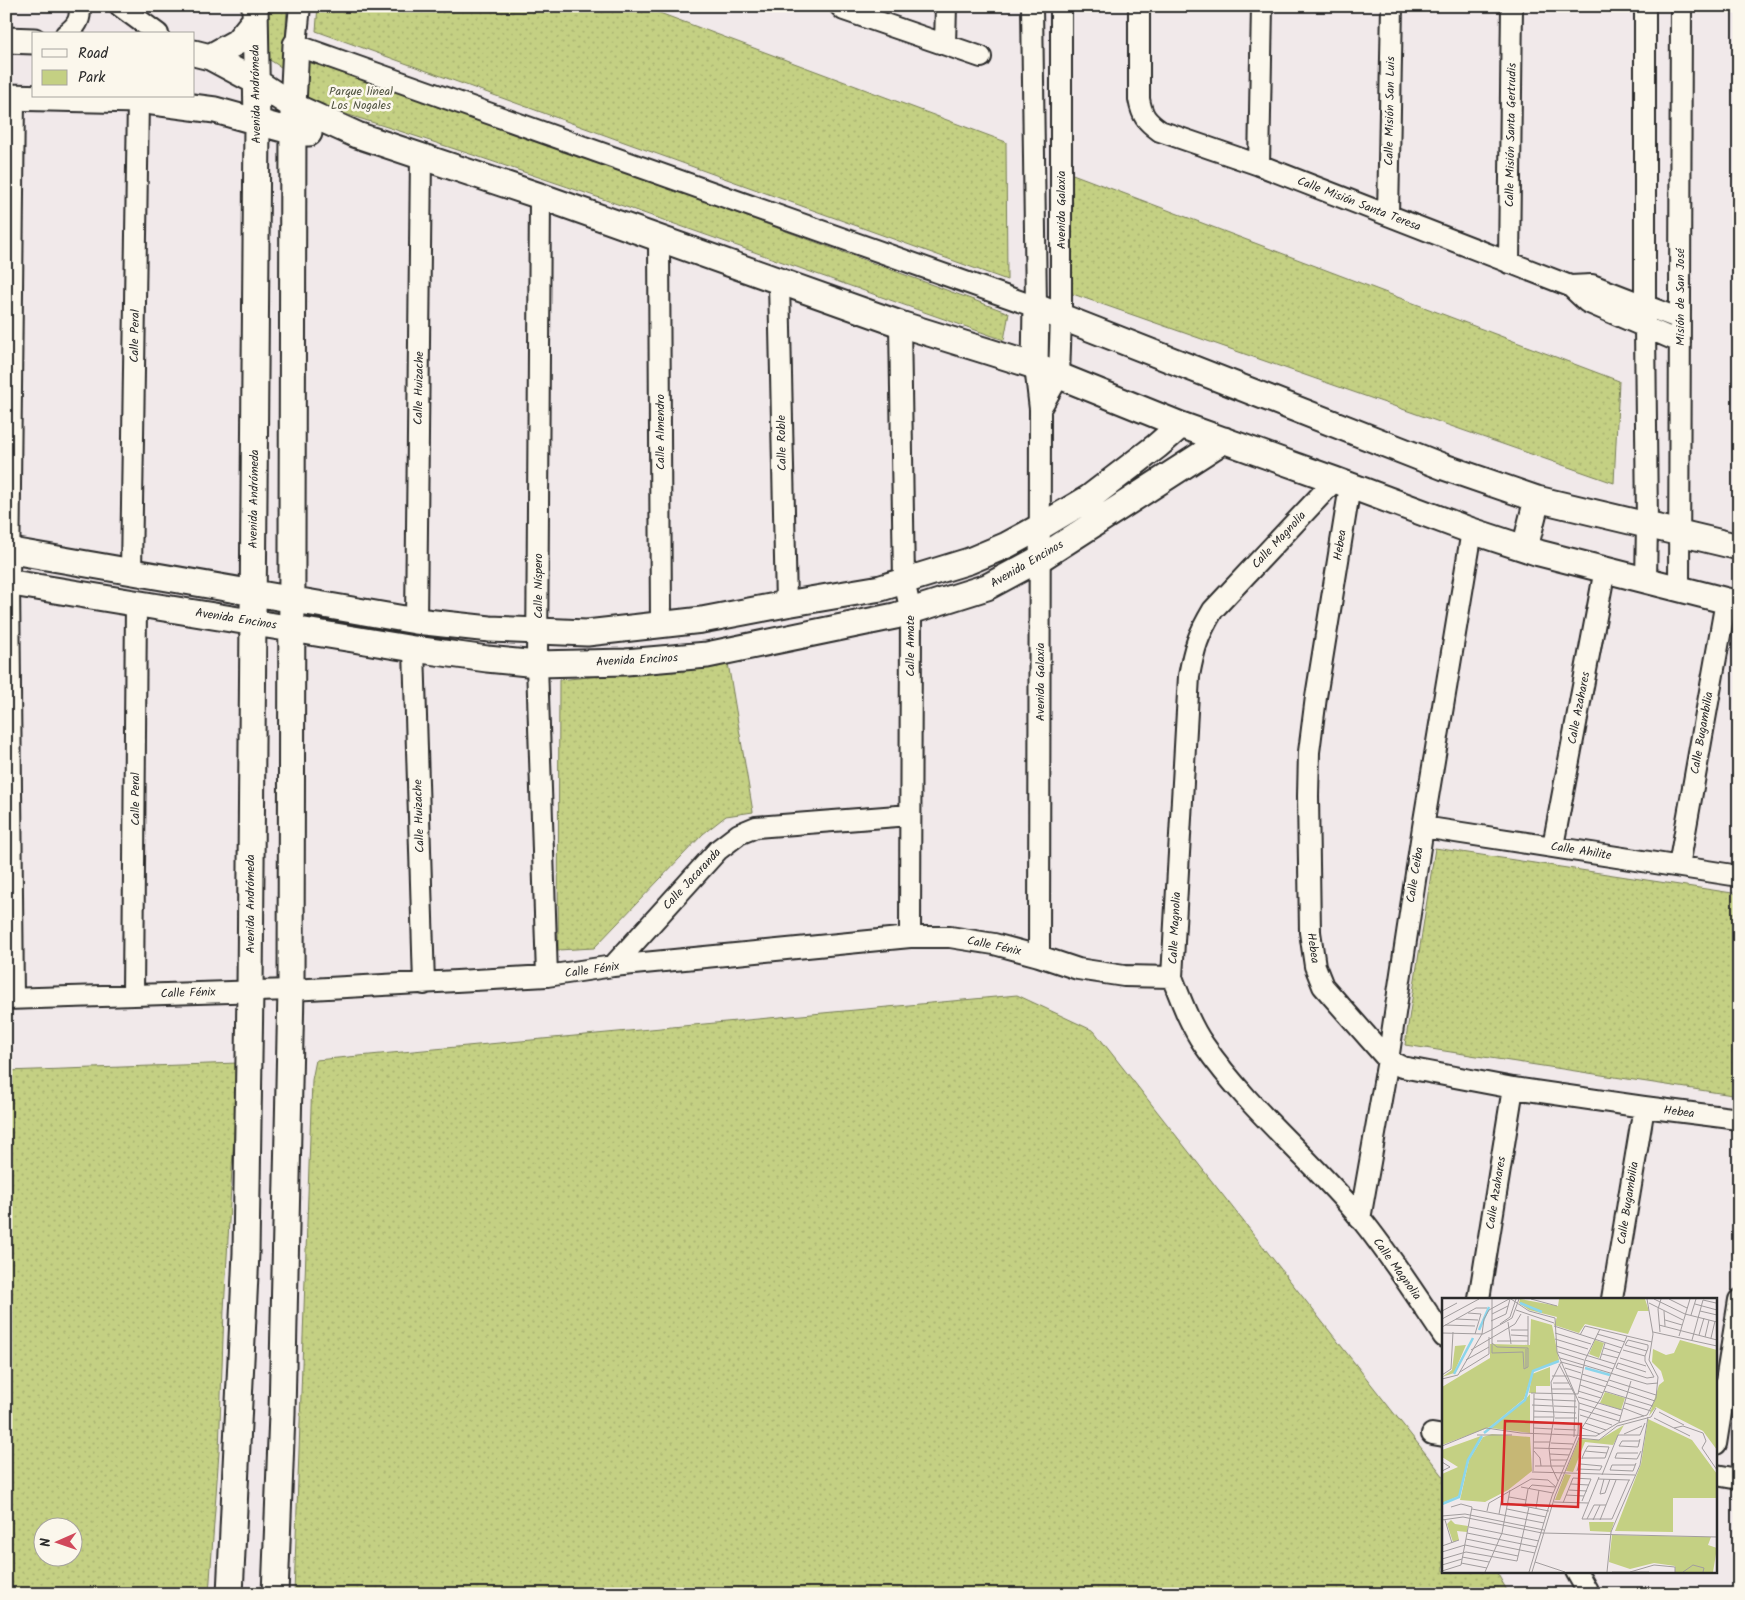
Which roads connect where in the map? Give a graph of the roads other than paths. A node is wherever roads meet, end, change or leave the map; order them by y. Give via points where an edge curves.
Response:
1 (79, 6) edge
2 (120, 6) edge
3 (300, 6) edge
4 (840, 6) edge
5 (946, 6) edge
6 (1032, 6) edge
7 (1061, 6) edge
8 (1139, 6) edge
9 (1262, 6) edge
10 (1392, 6) edge
11 (1512, 6) edge
12 (1645, 6) edge
13 (1681, 6) edge
14 (255, 13) edge
15 (68, 32) edge
16 (155, 32) edge
17 (6, 40) edge
18 (32, 41) edge
19 (945, 44) junction
20 (296, 45) junction
21 (202, 55) edge
22 (981, 57) dead end
23 (255, 81) junction
24 (10, 97) edge
25 (32, 98) edge
26 (53, 98) edge
27 (138, 100) junction
28 (293, 106) junction
29 (257, 123) junction
30 (294, 132) junction
31 (357, 135) junction
32 (421, 156) junction
33 (1260, 165) junction
34 (540, 196) junction
35 (1388, 215) junction
36 (659, 239) junction
37 (1509, 263) junction
38 (779, 282) junction
39 (1570, 286) junction
40 (1645, 305) junction
41 (1036, 307) junction
42 (1061, 317) junction
43 (1680, 319) junction
44 (900, 324) junction
45 (1645, 326) junction
46 (1680, 342) junction
47 (1035, 366) junction
48 (1058, 376) junction
49 (1040, 409) junction
50 (1181, 425) junction
51 (1224, 440) junction
52 (1342, 483) junction
53 (1537, 498) junction
54 (1647, 524) junction
55 (1040, 528) junction
56 (1472, 531) junction
57 (1680, 532) junction
58 (1739, 547) edge
59 (1526, 548) junction
60 (8, 550) edge
61 (1041, 558) junction
62 (1605, 569) junction
63 (132, 572) junction
64 (1646, 580) junction
65 (904, 581) junction
66 (8, 582) edge
67 (1679, 589) junction
68 (253, 591) junction
69 (293, 598) junction
70 (136, 602) junction
71 (1732, 602) edge
72 (786, 604) junction
73 (910, 612) junction
74 (416, 621) junction
75 (252, 623) junction
76 (661, 625) junction
77 (293, 628) junction
78 (537, 631) junction
79 (414, 649) junction
80 (537, 664) junction
81 (910, 815) junction
82 (1423, 827) junction
83 (1553, 846) junction
84 (1679, 866) junction
85 (1739, 876) edge
86 (910, 937) junction
87 (1039, 956) junction
88 (612, 966) junction
89 (547, 976) junction
90 (1172, 977) junction
91 (424, 984) junction
92 (291, 990) junction
93 (250, 991) junction
94 (134, 995) junction
95 (10, 999) edge
96 (1388, 1060) junction
97 (1513, 1088) junction
98 (1644, 1107) junction
99 (1739, 1119) edge
100 (1360, 1219) junction
101 (1479, 1298) edge
102 (1612, 1298) edge
103 (1739, 1300) edge
104 (1442, 1334) edge
105 (1718, 1431) edge
106 (1718, 1475) edge
107 (1739, 1479) edge
108 (1577, 1572) edge
109 (230, 1594) edge
110 (275, 1594) edge
111 (1589, 1594) edge

1 - 15 street via 79,18
2 - 16 street
3 - 20 street
4 - 19 street
5 - 19 street
6 - 41 street, Avenida Galaxia
7 - 42 street, Avenida Galaxia
8 - 33 street, Calle Misión Santa Teresa via 1138,99 1141,112 1149,123 1160,130
9 - 33 street
10 - 35 street, Calle Misión San Luis
11 - 37 street, Calle Misión Santa Gertrudis
12 - 40 street
13 - 43 street, Misión de San José
14 - 21 street via 237,42
14 - 23 street, Avenida Andrómeda
17 - 18 street
19 - 22 street
20 - 28 street
20 - 41 street
21 - 23 street
23 - 28 street
23 - 29 street, Avenida Andrómeda
24 - 25 street
24 - 60 street
26 - 27 street
27 - 29 street via 215,110
27 - 63 street, Calle Peral
28 - 30 street
28 - 31 street
29 - 30 street
29 - 68 street, Avenida Andrómeda
30 - 31 street
30 - 69 street
31 - 32 street
32 - 34 street
32 - 74 street, Calle Huizache
33 - 35 street, Calle Misión Santa Teresa
34 - 36 street
34 - 78 street, Calle Níspero
35 - 37 street, Calle Misión Santa Teresa
36 - 38 street
36 - 76 street, Calle Almendro
37 - 39 street, Calle Misión Santa Teresa
38 - 44 street
38 - 72 street, Calle Roble
39 - 40 street, Calle Misión Santa Teresa via 1592,285
39 - 45 street, Calle Misión Santa Teresa via 1587,302
40 - 43 street, Calle Misión Santa Teresa
40 - 45 street
41 - 42 street
41 - 47 street, Avenida Galaxia
42 - 48 street, Avenida Galaxia
42 - 53 street via 1444,468
43 - 46 street, Misión de San José
44 - 47 street
44 - 65 street, Calle Amate
45 - 46 street, Calle Misión Santa Teresa
45 - 54 street
46 - 57 street, Misión de San José
47 - 48 street
47 - 49 street, Avenida Galaxia
48 - 49 street, Avenida Galaxia
48 - 50 street
49 - 55 street, Avenida Galaxia
50 - 51 street
50 - 55 street, Avenida Encinos via 1089,498
51 - 52 street
51 - 61 street, Avenida Encinos
52 - 56 street
52 - 90 street, Calle Magnolia via 1212,610 1194,647 1189,676
52 - 96 street, Hebea via 1309,752 1310,932 1315,966 1323,986
53 - 54 street
53 - 59 street
54 - 57 street
54 - 64 street
55 - 61 street, Avenida Galaxia
55 - 65 street, Avenida Encinos via 969,561
56 - 59 street
56 - 82 street, Calle Ceiba
57 - 58 street
57 - 67 street, Misión de San José
59 - 62 street
60 - 63 street, Avenida Encinos
60 - 66 street
61 - 73 street, Avenida Encinos via 987,587
61 - 87 street, Avenida Galaxia
62 - 64 street
62 - 83 street, Calle Azahares
63 - 68 street, Avenida Encinos
64 - 67 street
65 - 72 street, Avenida Encinos
65 - 73 street, Calle Amate
66 - 70 street, Avenida Encinos
66 - 95 street
67 - 71 street
68 - 69 street, Avenida Encinos
68 - 75 street, Avenida Andrómeda
69 - 74 street, Avenida Encinos
69 - 77 street
70 - 75 street, Avenida Encinos
70 - 94 street, Calle Peral
71 - 84 street, Calle Bugambilia
72 - 76 street, Avenida Encinos
73 - 80 street, Avenida Encinos via 707,656
73 - 81 street, Calle Amate
74 - 78 street, Avenida Encinos
75 - 77 street, Avenida Encinos
75 - 93 street, Avenida Andrómeda
76 - 78 street, Avenida Encinos via 587,633
77 - 79 street, Avenida Encinos
77 - 92 street
78 - 80 street, Calle Níspero
79 - 80 street, Avenida Encinos
79 - 91 street, Calle Huizache
80 - 89 street, Calle Níspero
81 - 86 street, Calle Amate
81 - 88 street, Calle Jacaranda via 756,827 739,834 718,850
82 - 83 street, Calle Ahilite
82 - 96 street, Calle Ceiba
83 - 84 street, Calle Ahilite
84 - 85 street, Calle Ahilite
86 - 87 street, Calle Fénix via 950,937
86 - 88 street, Calle Fénix
87 - 90 street, Calle Fénix via 1078,968 1124,976
88 - 89 street, Calle Fénix
89 - 91 street, Calle Fénix
90 - 100 street, Calle Magnolia via 1203,1044 1230,1081
91 - 92 street, Calle Fénix
92 - 93 street, Calle Fénix
92 - 110 street
93 - 94 street, Calle Fénix
93 - 109 street, Avenida Andrómeda via 246,1253
94 - 95 street, Calle Fénix
96 - 97 street, Hebea via 1402,1067
96 - 100 street, Calle Ceiba
97 - 98 street, Hebea
97 - 101 street, Calle Azahares
98 - 99 street, Hebea
98 - 102 street, Calle Bugambilia
100 - 104 street, Calle Magnolia
103 - 105 street
106 - 107 street
108 - 111 street

